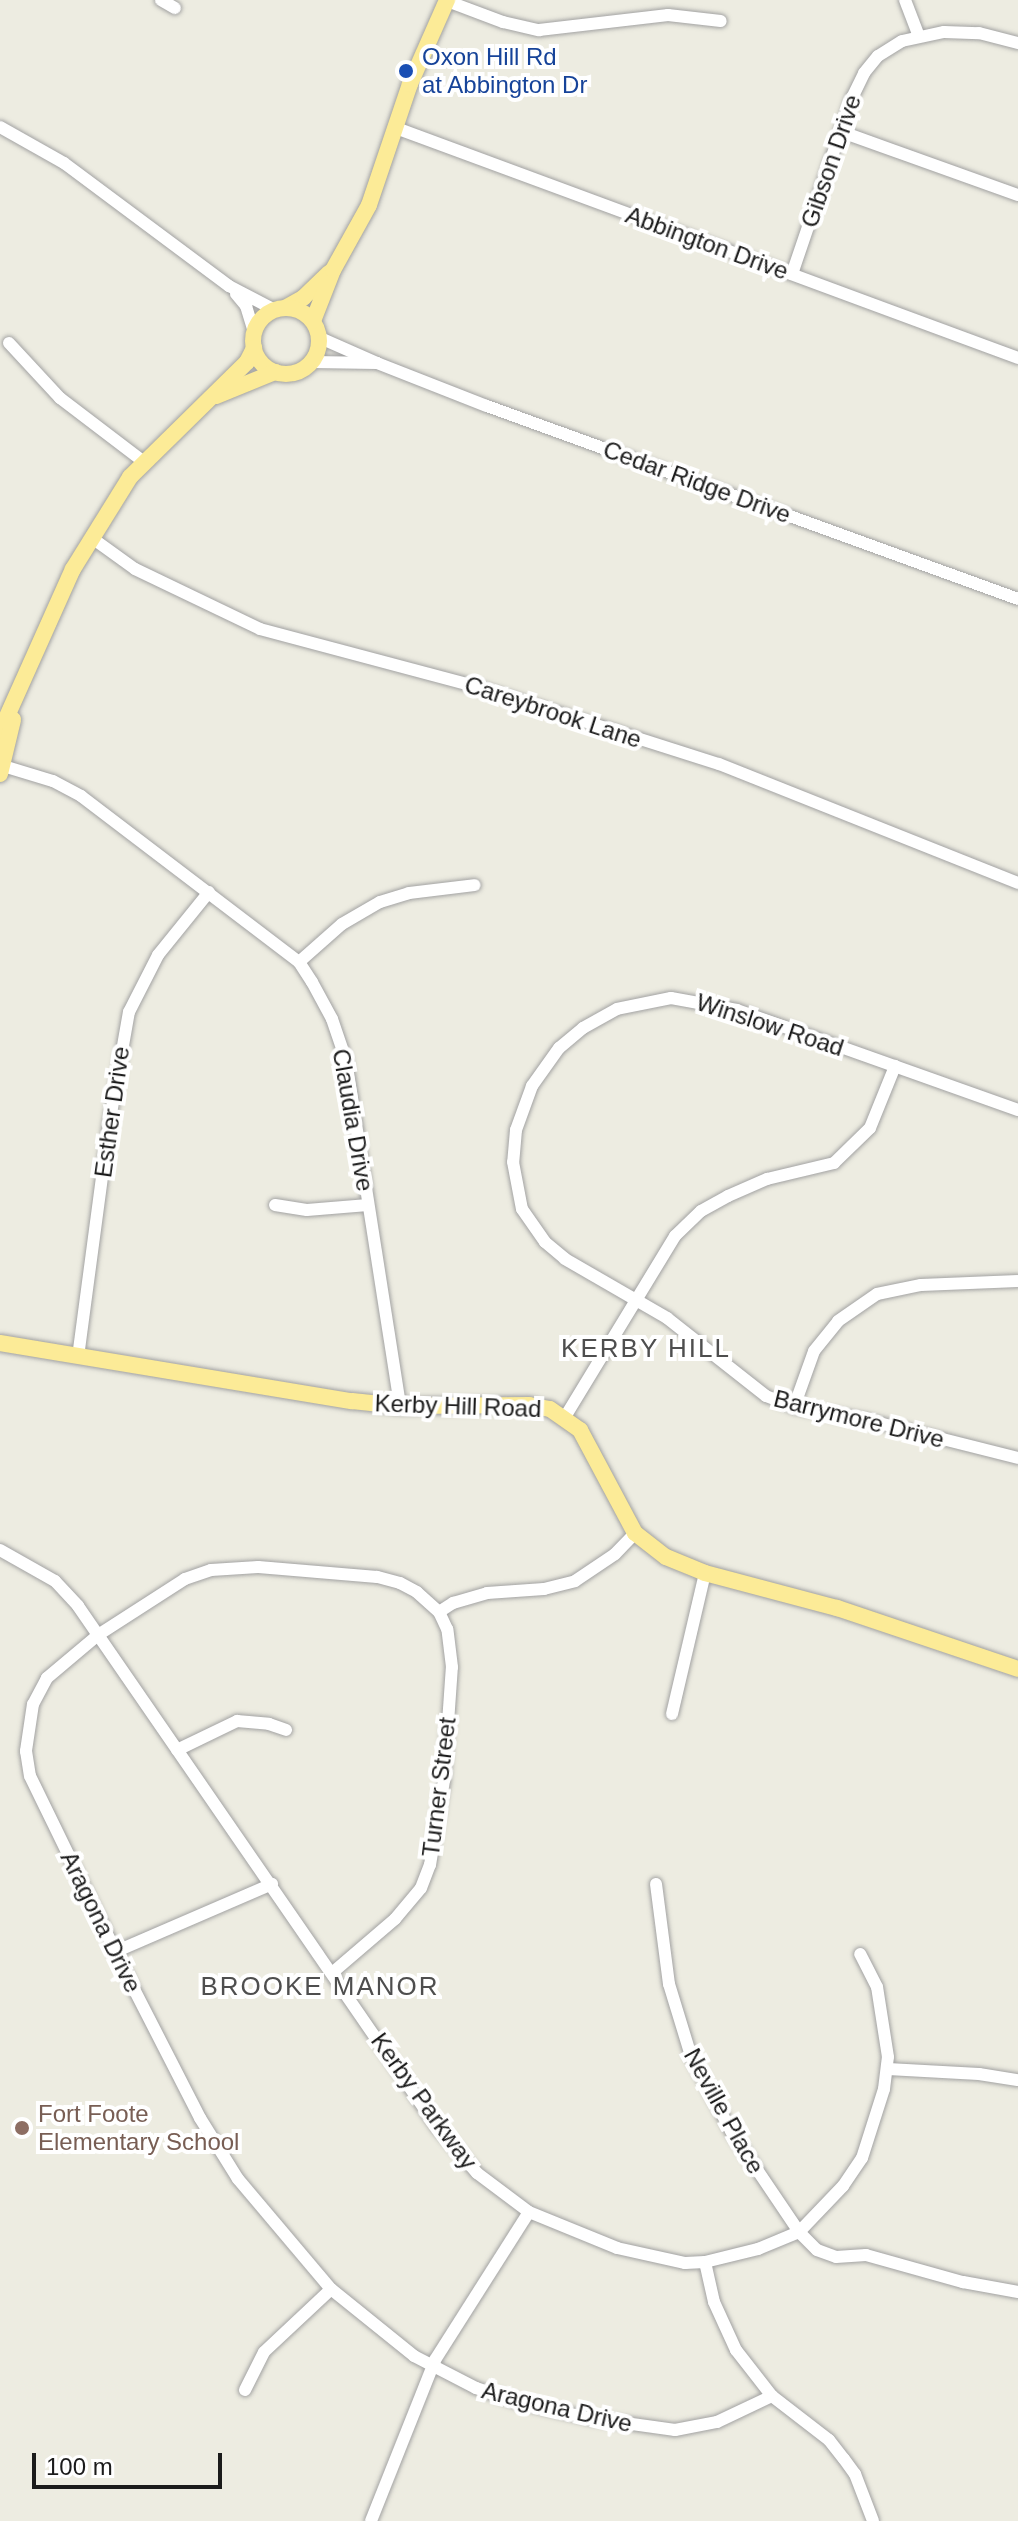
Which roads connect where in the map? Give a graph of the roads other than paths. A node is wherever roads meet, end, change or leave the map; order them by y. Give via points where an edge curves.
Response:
1 (161, 0) edge
2 (447, 0) edge
3 (905, 0) edge
4 (175, 8) dead end
5 (721, 21) dead end
6 (919, 36) junction
7 (1018, 43) edge
8 (0, 127) edge
9 (396, 128) junction
10 (842, 132) junction
11 (1018, 195) edge
12 (333, 270) junction
13 (792, 274) junction
14 (229, 286) junction
15 (280, 309) junction
16 (313, 321) junction
17 (320, 338) junction
18 (254, 340) junction
19 (9, 343) dead end
20 (1018, 358) edge
21 (312, 362) junction
22 (377, 363) junction
23 (275, 372) junction
24 (210, 397) junction
25 (144, 462) junction
26 (92, 538) junction
27 (1018, 599) edge
28 (20, 692) junction
29 (0, 732) edge
30 (1, 768) edge
31 (1018, 883) edge
32 (475, 885) dead end
33 (209, 892) junction
34 (299, 962) junction
35 (895, 1066) junction
36 (1018, 1110) edge
37 (275, 1205) dead end
38 (368, 1205) junction
39 (1018, 1281) edge
40 (634, 1300) junction
41 (0, 1343) edge
42 (78, 1357) junction
43 (400, 1406) junction
44 (794, 1407) junction
45 (565, 1417) junction
46 (1018, 1458) edge
47 (635, 1533) junction
48 (0, 1550) edge
49 (705, 1573) junction
50 (439, 1612) junction
51 (98, 1635) junction
52 (1018, 1669) edge
53 (672, 1714) dead end
54 (286, 1730) dead end
55 (177, 1750) junction
56 (272, 1884) junction
57 (656, 1884) dead end
58 (117, 1951) junction
59 (860, 1954) dead end
60 (332, 1973) junction
61 (888, 2069) junction
62 (1018, 2080) edge
63 (529, 2212) junction
64 (799, 2232) junction
65 (705, 2262) junction
66 (331, 2289) junction
67 (1018, 2292) edge
68 (432, 2367) junction
69 (245, 2390) dead end
70 (772, 2396) junction
71 (371, 2521) edge
72 (873, 2521) edge

1 - 4 street
2 - 5 street via 539,30 668,15
2 - 9 main road
3 - 6 street
6 - 7 street, Gibson Drive via 967,32
6 - 10 street, Gibson Drive via 892,46 872,64 855,91
8 - 14 street via 101,188
9 - 12 main road via 369,205
9 - 13 street, Abbington Drive
10 - 11 street
10 - 13 street, Gibson Drive
12 - 15 main road via 303,298
12 - 16 main road
13 - 20 street, Abbington Drive
14 - 15 street
14 - 18 street via 246,306
15 - 16 main road via 305,313
15 - 18 main road via 258,323
16 - 17 main road
17 - 21 main road
17 - 22 street, Cedar Ridge Drive
18 - 23 main road via 261,362
18 - 24 main road via 247,362
19 - 25 street via 60,398
21 - 22 street, Cedar Ridge Drive
21 - 23 main road via 301,371
22 - 27 street, Cedar Ridge Drive
23 - 24 main road
24 - 25 main road
25 - 26 main road
26 - 28 main road via 73,569
26 - 31 street, Careybrook Lane via 135,569 260,629 471,685 719,764
28 - 29 main road
28 - 30 main road
30 - 33 street, Claudia Drive via 69,788
32 - 34 street via 380,902 327,935
33 - 34 street, Claudia Drive
33 - 42 street, Esther Drive via 158,955 129,1012
34 - 38 street, Claudia Drive via 328,1009 341,1043
35 - 36 street, Winslow Road
35 - 40 street via 870,1128 848,1152 834,1163 767,1179 701,1211 675,1236
35 - 40 street, Winslow Road via 737,1010 685,998 617,1009 559,1048 532,1086 516,1130 513,1162 520,1203 537,1235 554,1251
37 - 38 street via 307,1210
38 - 43 street, Claudia Drive
39 - 44 street via 921,1285 877,1294 838,1321 814,1351
40 - 44 street, Barrymore Drive via 680,1328 759,1392
40 - 45 street
41 - 42 main road, Kerby Hill Road
42 - 43 main road, Kerby Hill Road
43 - 45 main road, Kerby Hill Road via 529,1405
44 - 46 street, Barrymore Drive
45 - 47 main road, Kerby Hill Road via 587,1441
47 - 49 main road, Kerby Hill Road via 666,1557
47 - 50 street via 575,1581 487,1593
48 - 51 street, Kerby Parkway via 55,1581
49 - 52 main road, Kerby Hill Road via 837,1608
49 - 53 street
50 - 51 street, Aragona Drive via 411,1588 391,1580 239,1568 185,1579
50 - 60 street, Turner Street via 452,1667 442,1795 430,1865 415,1897
51 - 55 street, Kerby Parkway
51 - 58 street, Aragona Drive via 40,1687 26,1751 39,1795
54 - 55 street via 237,1721
55 - 56 street, Kerby Parkway
56 - 58 street
56 - 60 street, Kerby Parkway
57 - 64 street, Neville Place via 669,1984 691,2056 731,2131
58 - 66 street, Aragona Drive via 200,2118 238,2179
59 - 61 street, Kerby Parkway via 877,1987
60 - 63 street, Kerby Parkway via 450,2143 477,2173
61 - 62 street
61 - 64 street, Kerby Parkway via 862,2158
63 - 65 street, Kerby Parkway via 644,2256
63 - 68 street
64 - 65 street, Kerby Parkway
64 - 67 street via 817,2250 836,2257 866,2255
65 - 70 street via 725,2330
66 - 68 street, Aragona Drive
66 - 69 street via 264,2352
68 - 70 street, Aragona Drive via 517,2402 657,2428 705,2427
68 - 71 street
70 - 72 street via 829,2440 855,2474

